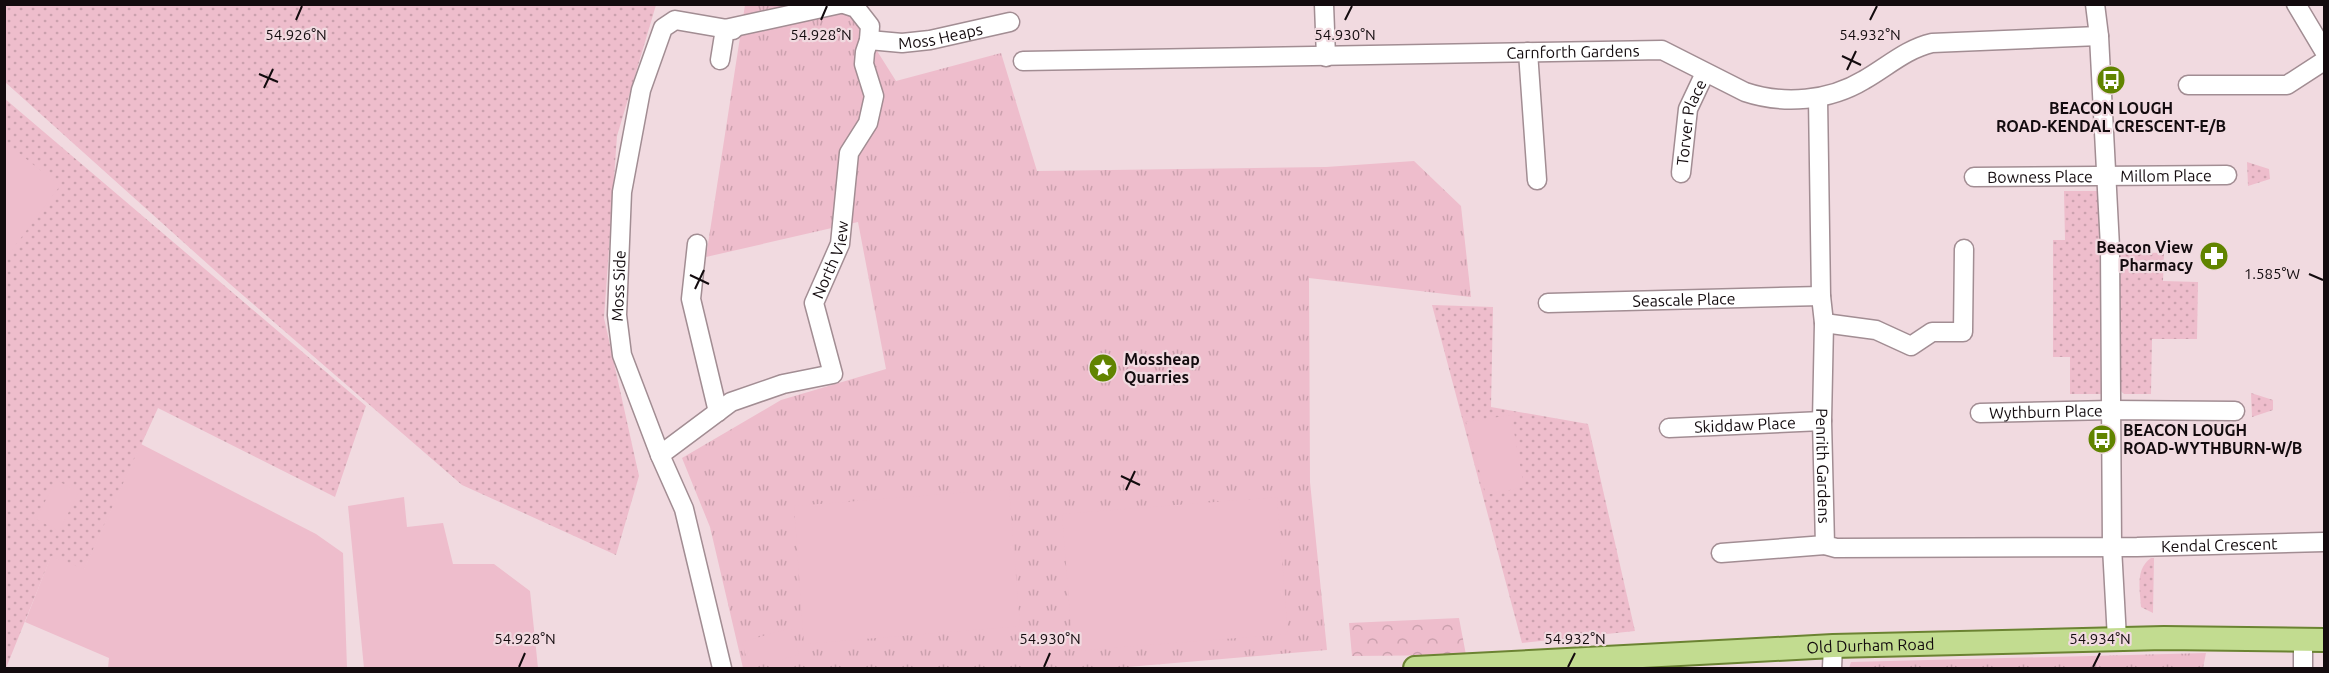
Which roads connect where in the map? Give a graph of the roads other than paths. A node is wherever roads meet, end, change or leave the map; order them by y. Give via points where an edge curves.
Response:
1 (842, 4) edge
2 (1324, 4) edge
3 (2095, 4) edge
4 (2296, 4) edge
5 (1010, 22) dead end
6 (729, 29) junction
7 (2099, 36) junction
8 (869, 40) junction
9 (2325, 51) edge
10 (1528, 52) junction
11 (1326, 57) junction
12 (720, 60) dead end
13 (1023, 61) dead end
14 (2325, 62) edge
15 (1705, 73) junction
16 (2188, 86) dead end
17 (1818, 98) junction
18 (1681, 173) dead end
19 (2227, 176) dead end
20 (1974, 177) dead end
21 (2106, 177) junction
22 (1537, 180) dead end
23 (697, 244) dead end
24 (1964, 249) dead end
25 (1821, 296) junction
26 (1548, 303) dead end
27 (1824, 323) junction
28 (2111, 410) junction
29 (2235, 411) dead end
30 (718, 412) junction
31 (1980, 413) dead end
32 (1822, 422) junction
33 (1669, 428) dead end
34 (660, 455) junction
35 (2325, 542) edge
36 (1826, 545) junction
37 (2112, 547) junction
38 (1721, 553) dead end
39 (2117, 639) junction
40 (2314, 640) edge
41 (1833, 646) junction
42 (722, 669) edge
43 (1415, 669) edge
44 (1832, 669) edge
45 (2303, 669) edge

1 - 6 street, North View
1 - 8 street, North View via 856,8 862,15 870,26
2 - 11 street
3 - 7 street
4 - 9 street
5 - 8 street, Moss Heaps via 930,40
6 - 12 street
6 - 34 street, Moss Side via 675,20 663,28 641,90 622,192 617,315 622,355
7 - 17 street, Carnforth Gardens via 1932,43 1915,47 1838,94
7 - 21 street
8 - 30 street, North View via 864,64 873,96 872,111 849,153 840,244 814,303 833,374 783,384 731,402
10 - 11 street, Carnforth Gardens
10 - 15 street, Carnforth Gardens via 1662,50
10 - 22 street
11 - 13 street, Carnforth Gardens
14 - 16 street via 2287,85
15 - 17 street, Carnforth Gardens via 1758,97
15 - 18 street, Torver Place via 1688,109
17 - 25 street, Penrith Gardens
19 - 21 street, Millom Place
20 - 21 street, Bowness Place
21 - 28 street
23 - 30 street via 691,299
24 - 27 street via 1963,332 1932,332 1911,346 1876,330
25 - 26 street, Seascale Place
25 - 27 street, Penrith Gardens
27 - 32 street, Penrith Gardens
28 - 29 street, Wythburn Place
28 - 31 street, Wythburn Place
28 - 37 street
30 - 34 street, North View
32 - 33 street, Skiddaw Place
32 - 36 street, Penrith Gardens
34 - 42 street, Moss Side via 684,509
35 - 37 street, Kendal Crescent
36 - 37 street, Penrith Gardens
36 - 38 street
37 - 39 street
39 - 40 main road, Old Durham Road
39 - 41 main road, Old Durham Road
40 - 45 street
41 - 43 main road, Old Durham Road
41 - 44 street

